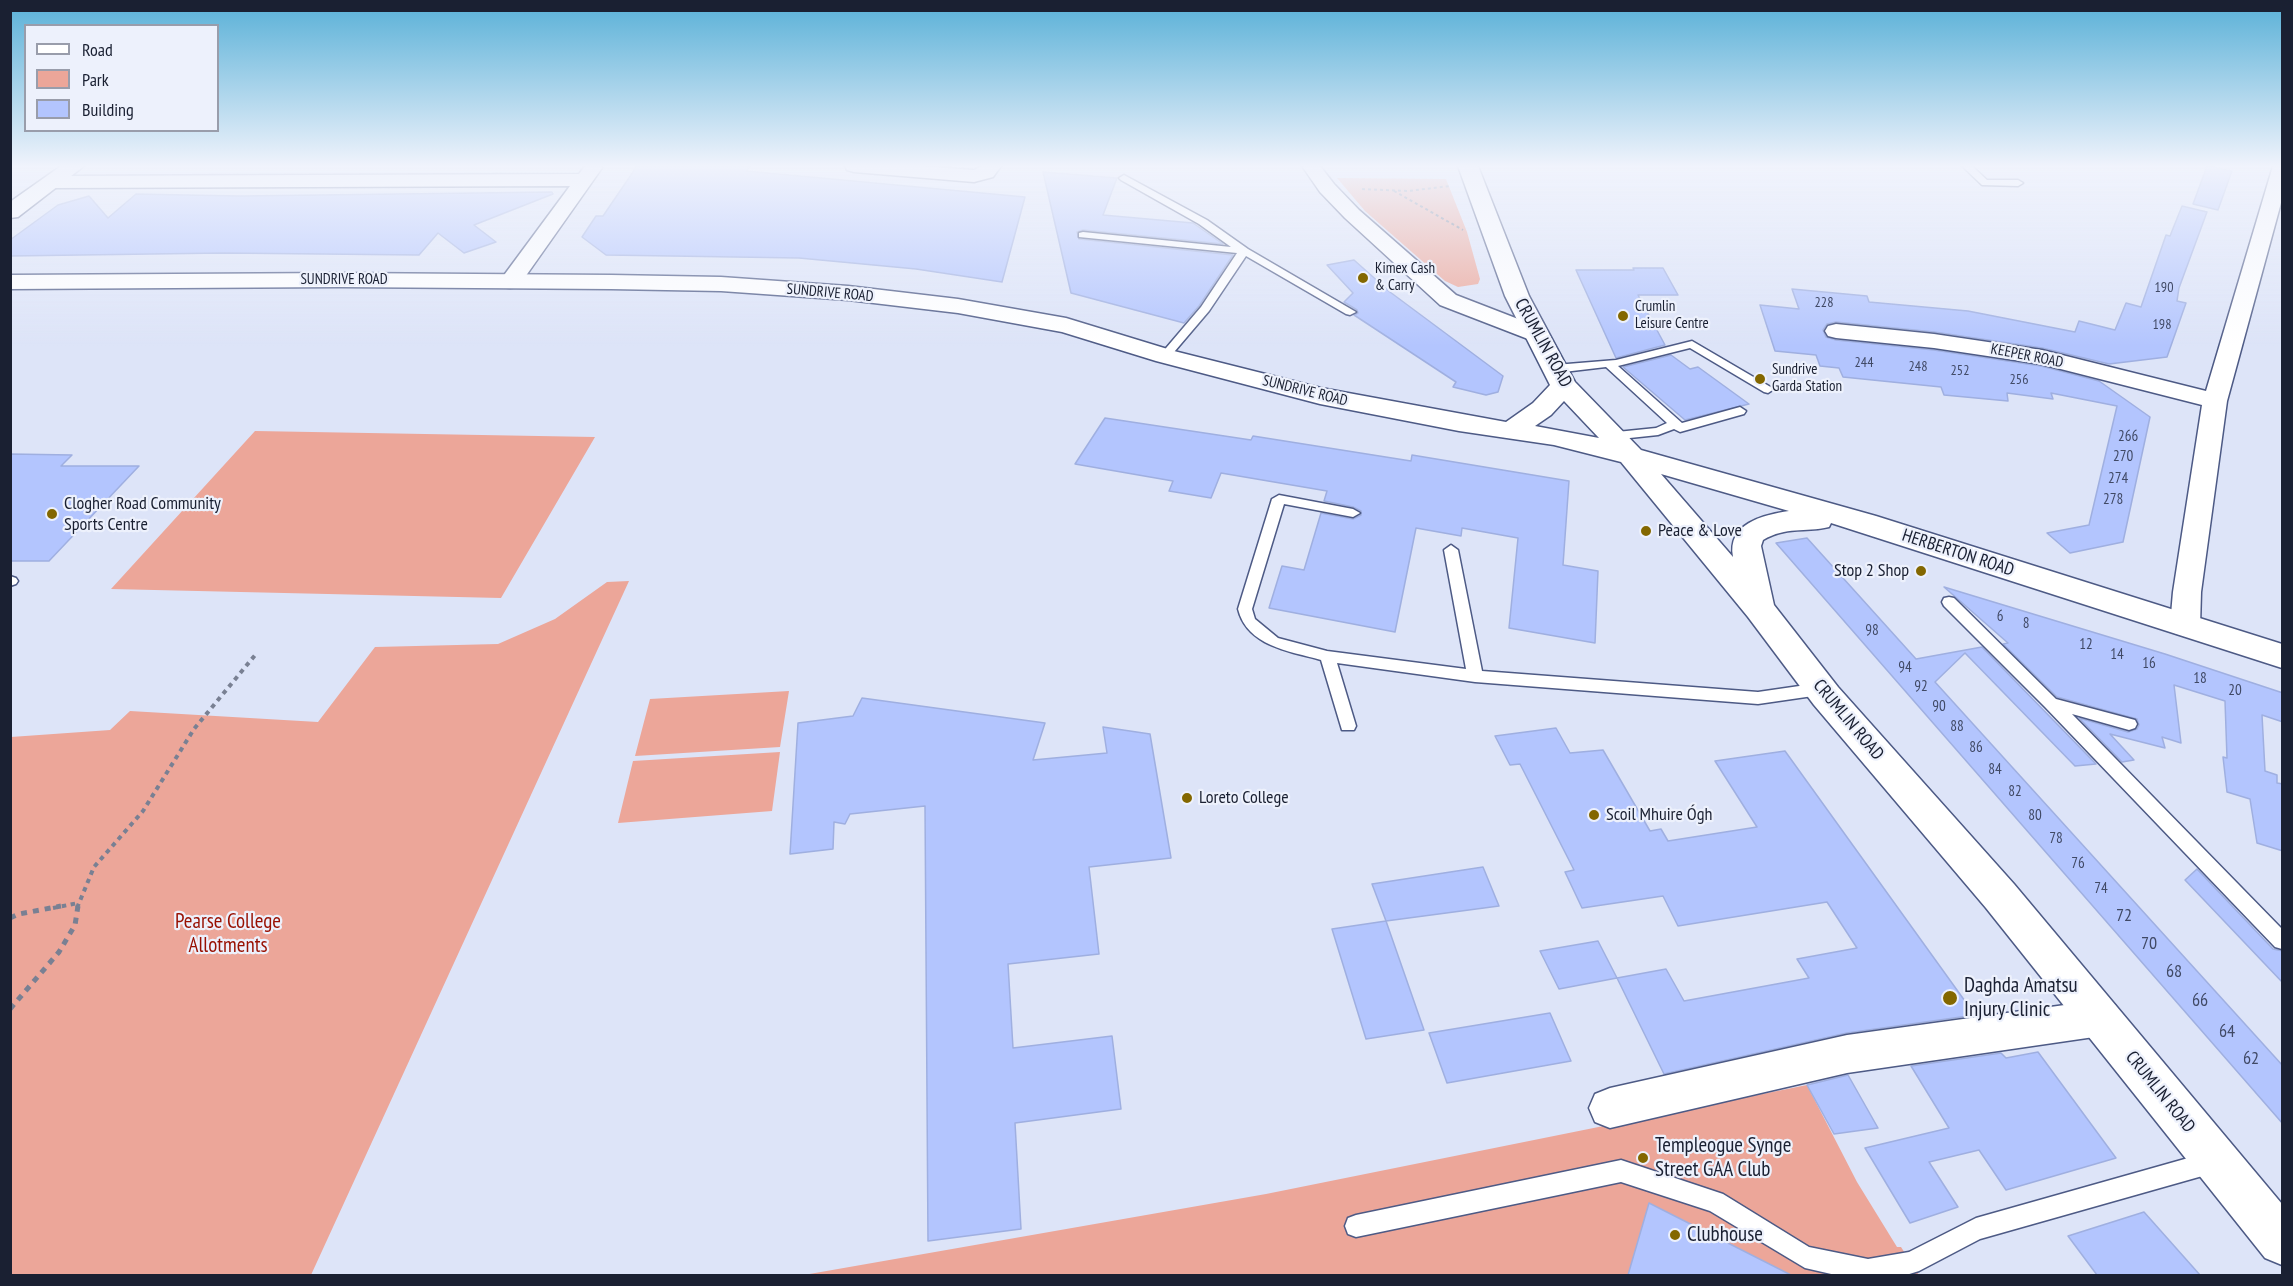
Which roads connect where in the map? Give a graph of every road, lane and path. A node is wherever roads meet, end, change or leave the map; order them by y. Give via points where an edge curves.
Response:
1 (551, 226) edge
2 (1209, 226) edge
3 (1365, 226) edge
4 (1456, 226) edge
5 (1490, 226) edge
6 (2266, 226) edge
7 (1467, 232) dead end
8 (1083, 235) dead end
9 (1244, 251) junction
10 (10, 282) edge
11 (510, 282) junction
12 (1442, 295) junction
13 (1517, 296) junction
14 (1350, 312) dead end
15 (1836, 331) dead end
16 (1536, 334) junction
17 (1165, 356) junction
18 (1609, 364) junction
19 (1560, 378) junction
20 (1768, 389) dead end
21 (2215, 401) junction
22 (1740, 411) dead end
23 (1675, 424) junction
24 (1510, 431) junction
25 (1622, 446) junction
26 (1353, 513) dead end
27 (1865, 524) junction
28 (1451, 550) dead end
29 (1949, 602) dead end
30 (1759, 609) junction
31 (2185, 626) junction
32 (256, 654) dead end
33 (1327, 656) junction
34 (2283, 656) edge
35 (1475, 676) junction
36 (1820, 689) junction
37 (2051, 703) junction
38 (2129, 724) dead end
39 (1348, 726) dead end
40 (78, 903) junction
41 (10, 918) edge
42 (2283, 941) edge
43 (10, 1010) edge
44 (2101, 1018) junction
45 (1610, 1108) dead end
46 (2217, 1161) junction
47 (1356, 1226) dead end
48 (2283, 1241) edge

1 - 11 street
2 - 9 lane
3 - 12 street
4 - 7 path
5 - 13 street, CRUMLIN ROAD
6 - 21 street
8 - 9 lane
9 - 14 lane
9 - 17 lane via 1205,309
10 - 11 street, SUNDRIVE ROAD
11 - 17 street, SUNDRIVE ROAD via 721,284 848,293 958,306 1066,325
12 - 13 street
12 - 16 street via 1464,308
13 - 16 street, CRUMLIN ROAD
15 - 21 street, KEEPER ROAD via 2018,353
16 - 19 street, CRUMLIN ROAD
17 - 24 street, SUNDRIVE ROAD via 1320,396
18 - 19 lane
18 - 20 lane via 1692,344
18 - 23 lane
19 - 24 street via 1542,409
19 - 25 street, CRUMLIN ROAD
21 - 31 street
22 - 23 lane via 1680,428
23 - 25 lane
24 - 25 street, SUNDRIVE ROAD
25 - 27 street, HERBERTON ROAD
25 - 30 street, CRUMLIN ROAD
26 - 33 lane via 1279,500 1245,609 1248,621 1274,642
27 - 30 street via 1777,521 1750,535 1746,546
27 - 31 street, HERBERTON ROAD
28 - 35 lane
29 - 37 lane
30 - 36 street, CRUMLIN ROAD
31 - 34 street, HERBERTON ROAD
32 - 40 path via 194,729 143,811 94,867
33 - 35 lane
33 - 39 lane
35 - 36 lane via 1758,698
36 - 44 street, CRUMLIN ROAD
37 - 38 lane
37 - 42 lane
40 - 41 path
40 - 43 path via 75,925 64,943
44 - 45 street via 1847,1054
44 - 46 street, CRUMLIN ROAD
46 - 47 lane via 1976,1229 1911,1263 1868,1270 1805,1257 1715,1202 1621,1171
46 - 48 street, CRUMLIN ROAD

